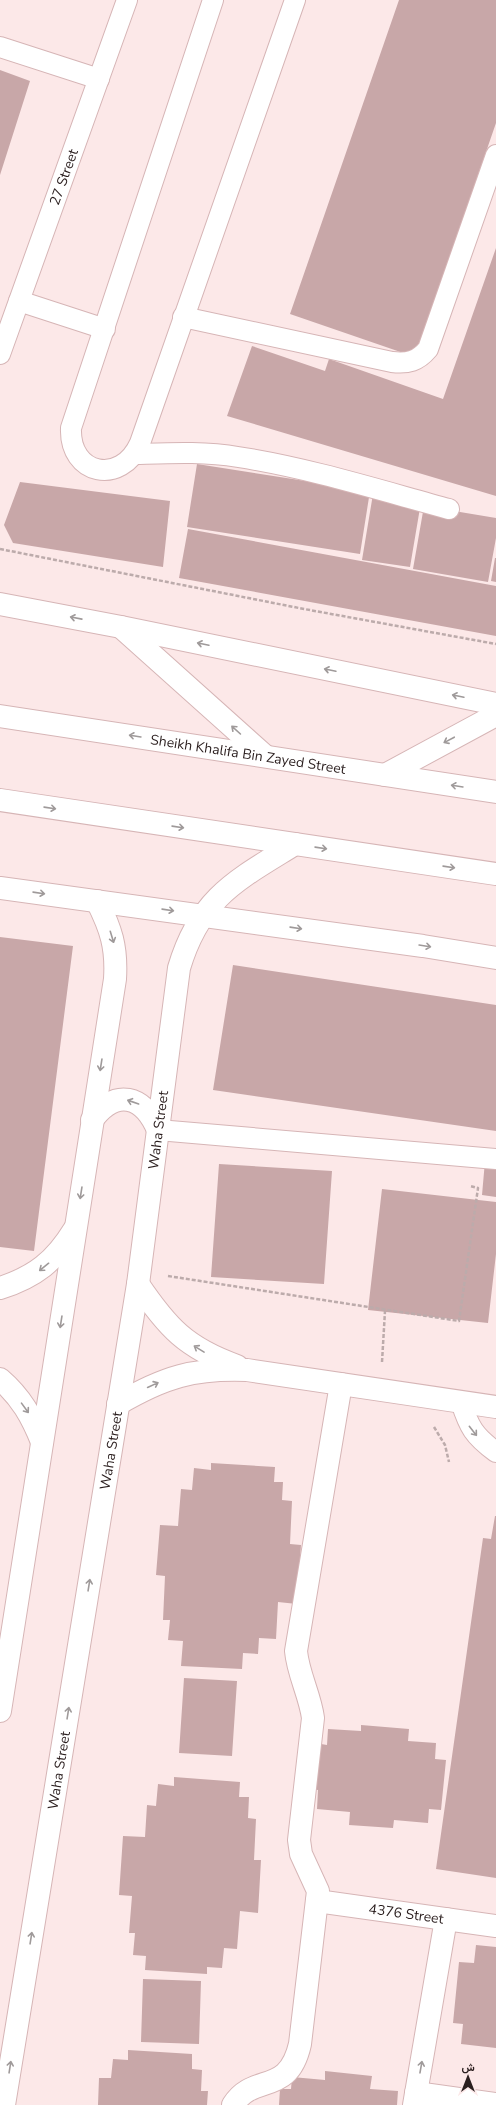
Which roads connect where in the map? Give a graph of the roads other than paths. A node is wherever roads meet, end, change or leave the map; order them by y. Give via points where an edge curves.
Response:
1 (127, 0) edge
2 (213, 0) edge
3 (295, 0) edge
4 (0, 47) edge
5 (99, 78) junction
6 (496, 155) edge
7 (19, 301) junction
8 (183, 317) junction
9 (105, 329) junction
10 (0, 354) edge
11 (135, 454) junction
12 (449, 509) dead end
13 (0, 604) edge
14 (122, 627) junction
15 (0, 704) edge
16 (496, 704) edge
17 (496, 715) edge
18 (0, 716) edge
19 (45, 723) junction
20 (265, 756) junction
21 (385, 775) junction
22 (496, 792) edge
23 (4, 802) edge
24 (295, 844) junction
25 (496, 874) edge
26 (0, 888) edge
27 (97, 901) junction
28 (203, 915) junction
29 (496, 958) edge
30 (92, 1120) junction
31 (158, 1130) junction
32 (496, 1159) edge
33 (76, 1226) junction
34 (138, 1284) junction
35 (0, 1288) edge
36 (247, 1370) junction
37 (0, 1379) edge
38 (341, 1384) junction
39 (461, 1402) junction
40 (118, 1404) junction
41 (496, 1407) edge
42 (42, 1442) junction
43 (496, 1452) edge
44 (0, 1711) edge
45 (317, 1901) junction
46 (446, 1919) junction
47 (496, 1926) edge
48 (415, 2099) edge
49 (496, 2104) edge
50 (4, 2105) edge
51 (232, 2105) edge

1 - 5 lane, 27 Street
2 - 9 lane
3 - 8 lane
4 - 5 lane
5 - 7 lane, 27 Street
6 - 8 lane via 428,349 412,362 392,362
7 - 9 lane
7 - 10 lane, 27 Street
8 - 11 lane
9 - 11 lane via 70,428 70,440 74,452 81,461 104,470 127,463
11 - 12 lane via 236,456 328,476
14 -> 13 street
16 -> 14 street
20 -> 14 street
15 - 19 street
17 -> 21 street
18 - 19 street, Sheikh Khalifa Bin Zayed Street
20 -> 19 street, Sheikh Khalifa Bin Zayed Street
20 - 21 street, Sheikh Khalifa Bin Zayed Street
22 -> 21 street, Sheikh Khalifa Bin Zayed Street
23 -> 24 street
24 -> 25 street
24 - 28 street, Waha Street via 220,894
26 -> 27 street
27 -> 28 street
27 -> 30 street via 114,942 116,960
28 -> 29 street
28 - 31 street, Waha Street via 193,931 179,968
31 -> 30 street via 152,1116 142,1105 128,1100 114,1101 101,1109
30 -> 33 street
31 - 32 lane
31 - 34 street, Waha Street
33 -> 35 street via 62,1249 43,1268 19,1282
33 -> 42 street
36 -> 34 street via 214,1358 184,1340 159,1315
34 - 40 street, Waha Street
36 - 38 street
40 -> 36 street via 166,1379 193,1372
37 -> 42 street via 13,1390 30,1415
38 - 39 street
38 - 45 street via 296,1651 313,1718 299,1840 302,1854 318,1891
39 - 41 street
39 -> 43 lane via 469,1425 482,1442
50 -> 40 street, Waha Street
42 - 44 street
45 - 46 street, 4376 Street
45 - 51 street via 296,2058 289,2071 278,2080 252,2088 241,2094
46 - 47 street, 4376 Street
48 -> 46 street
48 - 49 street

